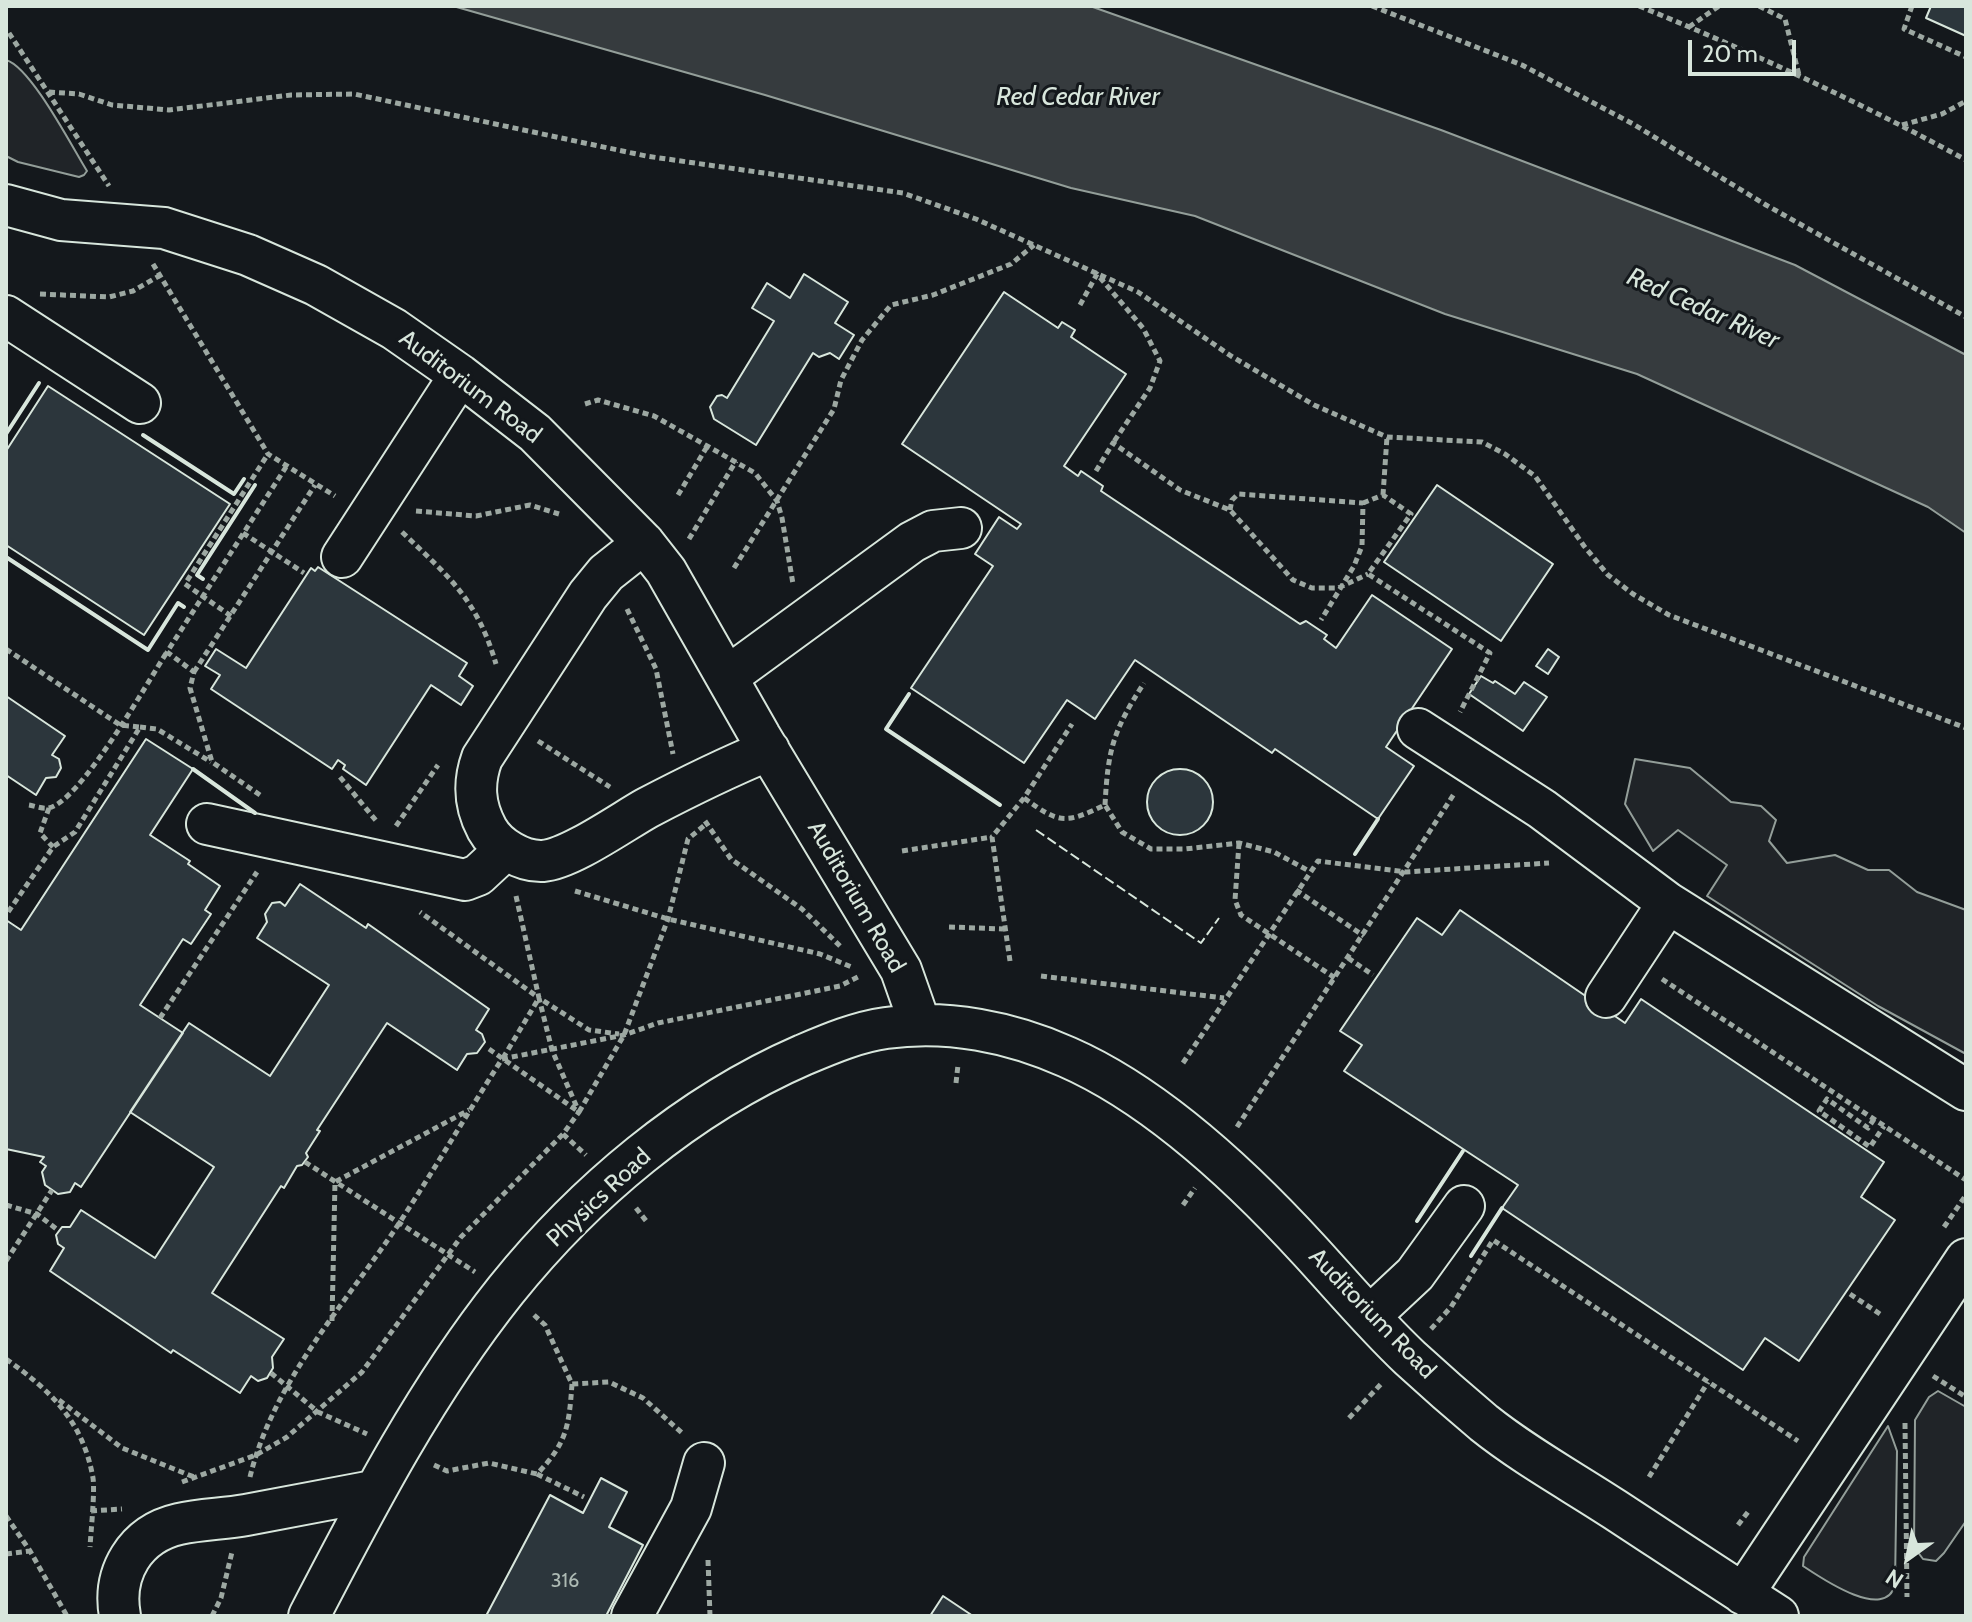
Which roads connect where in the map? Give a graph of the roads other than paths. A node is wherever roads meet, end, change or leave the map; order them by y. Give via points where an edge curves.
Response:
1 (11, 216) edge
2 (11, 319) edge
3 (460, 375) junction
4 (140, 403) dead end
5 (961, 528) dead end
6 (644, 543) junction
7 (342, 557) dead end
8 (727, 677) junction
9 (1418, 729) dead end
10 (769, 750) junction
11 (207, 824) dead end
12 (506, 849) junction
13 (1668, 903) junction
14 (1606, 997) dead end
15 (920, 1024) junction
16 (1966, 1090) edge
17 (1464, 1206) dead end
18 (1966, 1259) edge
19 (1370, 1316) junction
20 (704, 1463) road end
21 (373, 1491) junction
22 (1743, 1594) junction
23 (120, 1616) edge
24 (309, 1616) edge
25 (632, 1616) edge
26 (1778, 1616) edge

1 - 3 street, Auditorium Road via 164,228 248,255 394,329
2 - 4 street
3 - 6 street, Auditorium Road via 535,433
3 - 7 street
5 - 8 street via 933,531 912,542
6 - 8 street, Auditorium Road
6 - 12 street via 588,595 482,758 475,789 481,818
8 - 10 street, Auditorium Road
9 - 13 street via 1542,809
10 - 12 street via 689,786 566,854 543,861
10 - 15 street, Auditorium Road via 901,970
11 - 12 street via 278,841 388,850 465,880
13 - 14 street
13 - 16 street
15 - 19 street, Auditorium Road via 963,1026 1020,1039 1115,1083 1216,1158
15 - 21 street, Physics Road via 880,1028 779,1065 724,1096 613,1179 506,1290
17 - 19 street via 1415,1274
18 - 22 street
19 - 22 street, Auditorium Road via 1487,1425
20 - 25 street via 691,1508
21 - 23 street via 158,1531 108,1560 118,1581
21 - 24 street, Physics Road
22 - 26 street, Auditorium Road

